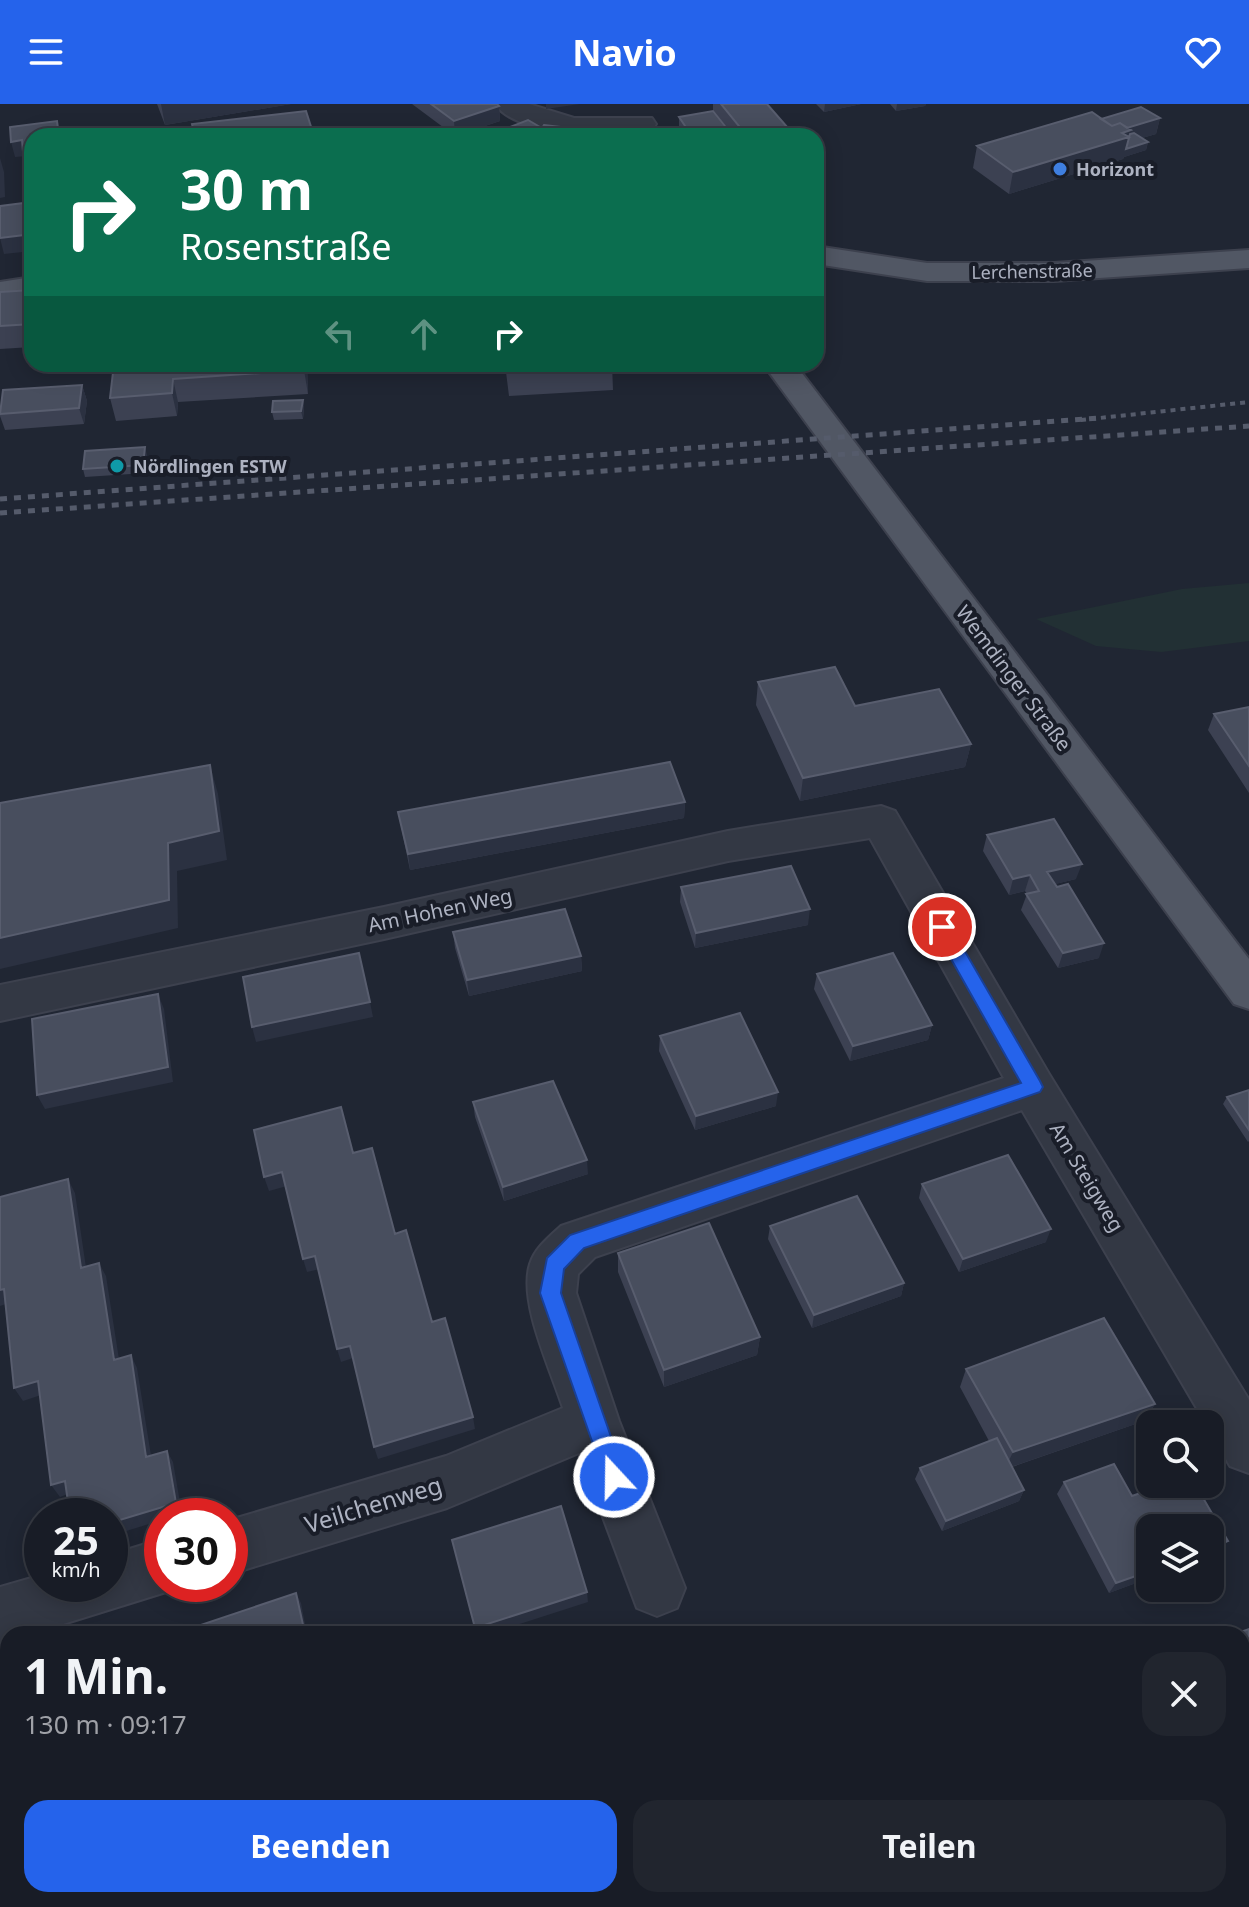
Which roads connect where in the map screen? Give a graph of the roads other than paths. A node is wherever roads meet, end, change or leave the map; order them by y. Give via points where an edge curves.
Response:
1 (508, 104) edge
2 (638, 115) edge
3 (824, 256) edge
4 (1249, 259) edge
5 (903, 270) junction
6 (824, 281) edge
7 (24, 287) edge
8 (0, 291) edge
9 (785, 372) edge
10 (881, 821) joint
11 (1249, 992) edge
12 (0, 1003) edge
13 (1033, 1087) junction
14 (593, 1421) junction
15 (1249, 1448) edge
16 (248, 1542) edge
17 (657, 1588) dead end
18 (44, 1602) edge
19 (0, 1615) edge

1 - 2 street via 566,127
3 - 5 main road, Lerchenstraße
4 - 5 main road, Lerchenstraße via 1054,272
5 - 6 main road
7 - 8 main road
9 - 11 main road, Wemdinger Straße
10 - 12 street, Am Hohen Weg via 728,846
10 - 13 street, Am Steigweg
13 - 14 street via 578,1241 554,1265 551,1293
13 - 15 street, Am Steigweg
14 - 16 street, Veilchenweg via 447,1482
14 - 17 street
18 - 19 street

